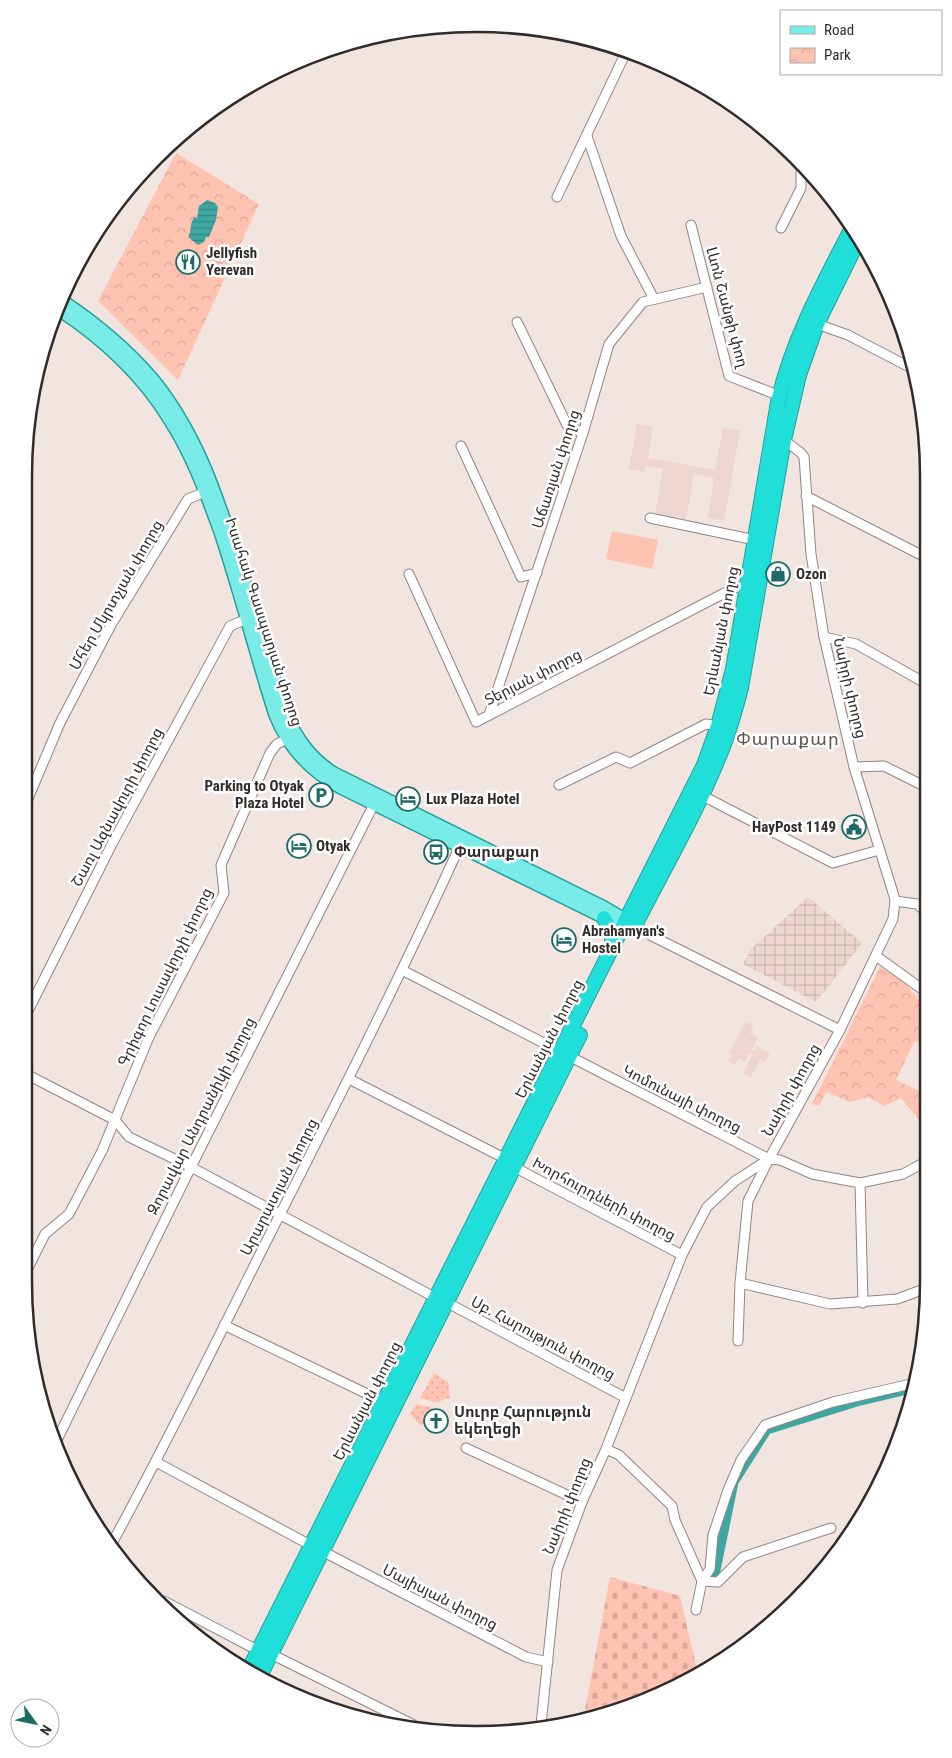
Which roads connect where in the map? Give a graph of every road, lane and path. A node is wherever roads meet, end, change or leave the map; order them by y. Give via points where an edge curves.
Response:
1 (623, 58) edge
2 (587, 136) junction
3 (801, 175) edge
4 (557, 198) dead end
5 (691, 225) dead end
6 (781, 228) dead end
7 (848, 235) edge
8 (855, 246) edge
9 (707, 287) junction
10 (654, 299) junction
11 (67, 304) edge
12 (63, 313) edge
13 (517, 322) dead end
14 (817, 324) junction
15 (905, 365) edge
16 (780, 396) junction
17 (583, 433) junction
18 (784, 440) junction
19 (461, 446) dead end
20 (206, 492) junction
21 (806, 496) junction
22 (650, 518) dead end
23 (755, 540) junction
24 (920, 553) edge
25 (537, 573) junction
26 (409, 574) dead end
27 (747, 587) junction
28 (247, 619) junction
29 (824, 636) junction
30 (920, 680) edge
31 (489, 715) junction
32 (718, 726) junction
33 (287, 739) junction
34 (854, 767) junction
35 (920, 783) edge
36 (559, 785) dead end
37 (32, 789) edge
38 (701, 795) junction
39 (374, 804) junction
40 (462, 842) junction
41 (879, 850) junction
42 (895, 901) junction
43 (920, 907) edge
44 (604, 918) junction
45 (632, 927) junction
46 (612, 950) junction
47 (876, 956) junction
48 (402, 970) junction
49 (920, 988) edge
50 (32, 1003) edge
51 (840, 1030) junction
52 (565, 1054) junction
53 (32, 1077) edge
54 (349, 1079) junction
55 (115, 1120) junction
56 (769, 1159) junction
57 (510, 1163) junction
58 (920, 1165) edge
59 (191, 1167) junction
60 (860, 1183) junction
61 (280, 1215) junction
62 (682, 1255) junction
63 (32, 1260) edge
64 (740, 1283) junction
65 (920, 1291) edge
66 (441, 1300) junction
67 (863, 1303) junction
68 (224, 1325) junction
69 (738, 1341) dead end
70 (907, 1385) edge
71 (626, 1398) junction
72 (384, 1402) junction
73 (60, 1435) edge
74 (466, 1448) dead end
75 (606, 1449) junction
76 (156, 1462) junction
77 (582, 1502) junction
78 (831, 1528) dead end
79 (114, 1539) edge
80 (317, 1548) junction
81 (702, 1582) junction
82 (173, 1606) edge
83 (696, 1610) dead end
84 (265, 1653) junction
85 (548, 1662) junction
86 (253, 1665) edge
87 (262, 1670) edge
88 (402, 1719) edge
89 (541, 1721) edge

1 - 2 street
2 - 4 street
2 - 10 street via 621,236
3 - 6 street via 801,188
5 - 9 street, Լևոն Շանթի փող
7 - 16 highway, Երևանյան փողոց via 802,329
8 - 14 highway, Երևանյան փողոց
9 - 10 street, Աճառյան փողոց
9 - 16 street, Լևոն Շանթի փող via 729,376
10 - 17 street, Աճառյան փողոց via 643,302 609,344
11 - 40 main road, Իսահակ Գասպարյան փողոց via 103,330 140,366 191,437 220,504 285,712 304,746 320,764 334,773
12 - 20 main road, Իսահակ Գասպարյան փողոց via 107,346 151,393 186,448
13 - 17 street via 567,425
14 - 15 street via 848,335
14 - 18 highway, Երևանյան փողոց via 799,375
16 - 23 highway, Երևանյան փողոց
17 - 25 street, Աճառյան փողոց
18 - 21 street, Նաիրի փողոց via 803,455
18 - 38 highway, Երևանյան փողոց via 741,688 720,754
19 - 25 street via 521,577
20 - 28 main road, Իսահակ Գասպարյան փողոց
20 - 37 street, Մհեր Մկրտչյան փողոց via 188,498 111,625 60,723
21 - 24 street
21 - 29 street, Նաիրի փողոց via 810,554
22 - 23 street
23 - 27 highway, Երևանյան փողոց
25 - 31 street, Աճառյան փողոց
26 - 31 street, Տերյան փողոց via 476,722
27 - 31 street, Տերյան փողոց via 736,586
27 - 32 highway, Երևանյան փողոց via 733,669
28 - 33 main road, Իսահակ Գասպարյան փողոց via 273,707
28 - 50 street, Շառլ Ազնավուրի փողոց via 230,626 112,844
29 - 30 street via 856,644
29 - 34 street, Նաիրի փողոց
32 - 36 street via 706,724 630,763 616,757
32 - 45 highway, Երևանյան փողոց
33 - 39 main road, Իսահակ Գասպարյան փողոց via 300,757 319,774
33 - 55 street, Գրիգոր Լուսավորչի փողոց via 270,753 221,865 224,894 149,1037
34 - 35 street via 884,766
34 - 41 street, Նաիրի փողոց
38 - 41 street via 833,863
38 - 45 highway, Երևանյան փողոց
39 - 40 main road, Իսահակ Գասպարյան փողոց
39 - 59 street, Զորավար Անդրանիկի փողոց
40 - 44 main road, Իսահակ Գասպարյան փողոց
40 - 45 main road, Իսահակ Գասպարյան փողոց via 604,907
40 - 48 street, Արարատյան փողոց
41 - 42 street, Նաիրի փողոց
42 - 43 street
42 - 47 street, Նաիրի փողոց via 892,919
44 - 45 main road, Իսահակ Գասպարյան փողոց
44 - 46 highway via 612,932
45 - 46 highway, Երևանյան փողոց
45 - 51 street, Իսահակ Գասպարյան փողոց
45 - 52 highway, Երևանյան փողոց
46 - 52 highway, Երևանյան փողոց
47 - 49 street
47 - 51 street, Նաիրի փողոց
48 - 52 street, Կոմունայի փողոց
48 - 54 street, Արարատյան փողոց
51 - 56 street, Նաիրի փողոց
52 - 56 street, Կոմունայի փողոց
52 - 57 highway, Երևանյան փողոց
53 - 55 street, Սբ. Հարություն փողոց
54 - 57 street, Խորհուրդների փողոց
54 - 61 street, Արարատյան փողոց
55 - 59 street, Սբ. Հարություն փողոց via 129,1138
55 - 63 street, Գրիգոր Լուսավորչի փողոց via 69,1214 45,1234
56 - 60 street, Կոմունայի փողոց via 780,1160 812,1174
56 - 62 street, Նաիրի փողոց via 734,1181 707,1207
56 - 64 street via 748,1201
57 - 62 street, Խորհուրդների փողոց
57 - 66 highway, Երևանյան փողոց
58 - 60 street, Կոմունայի փողոց via 903,1174
59 - 61 street, Սբ. Հարություն փողոց
59 - 73 street, Զորավար Անդրանիկի փողոց
60 - 67 street
61 - 66 street, Սբ. Հարություն փողոց
61 - 68 street, Արարատյան փողոց
62 - 71 street, Նաիրի փողոց
64 - 67 street via 830,1304
64 - 69 street
65 - 67 street via 897,1299
66 - 71 street, Սբ. Հարություն փողոց
66 - 72 highway, Երևանյան փողոց
66 - 80 highway, Երևանյան փողոց
68 - 72 street
68 - 76 street, Արարատյան փողոց
70 - 81 street via 833,1402 765,1425 741,1460 728,1490 713,1535 710,1569
71 - 75 street, Նաիրի փողոց
72 - 80 highway, Երևանյան փողոց
74 - 77 street
75 - 77 street, Նաիրի փողոց
75 - 81 street via 619,1455 672,1506
76 - 79 street, Արարատյան փողոց
76 - 80 street, Մայիսյան փողոց
77 - 85 street, Նաիրի փողոց via 557,1570
78 - 81 street via 743,1557 718,1582
80 - 84 highway, Երևանյան փողոց
80 - 85 street, Մայիսյան փողոց via 526,1657
81 - 83 street
82 - 84 street
84 - 86 highway, Երևանյան փողոց
84 - 87 highway, Երևանյան փողոց
84 - 88 street
85 - 89 street, Նաիրի փողոց

